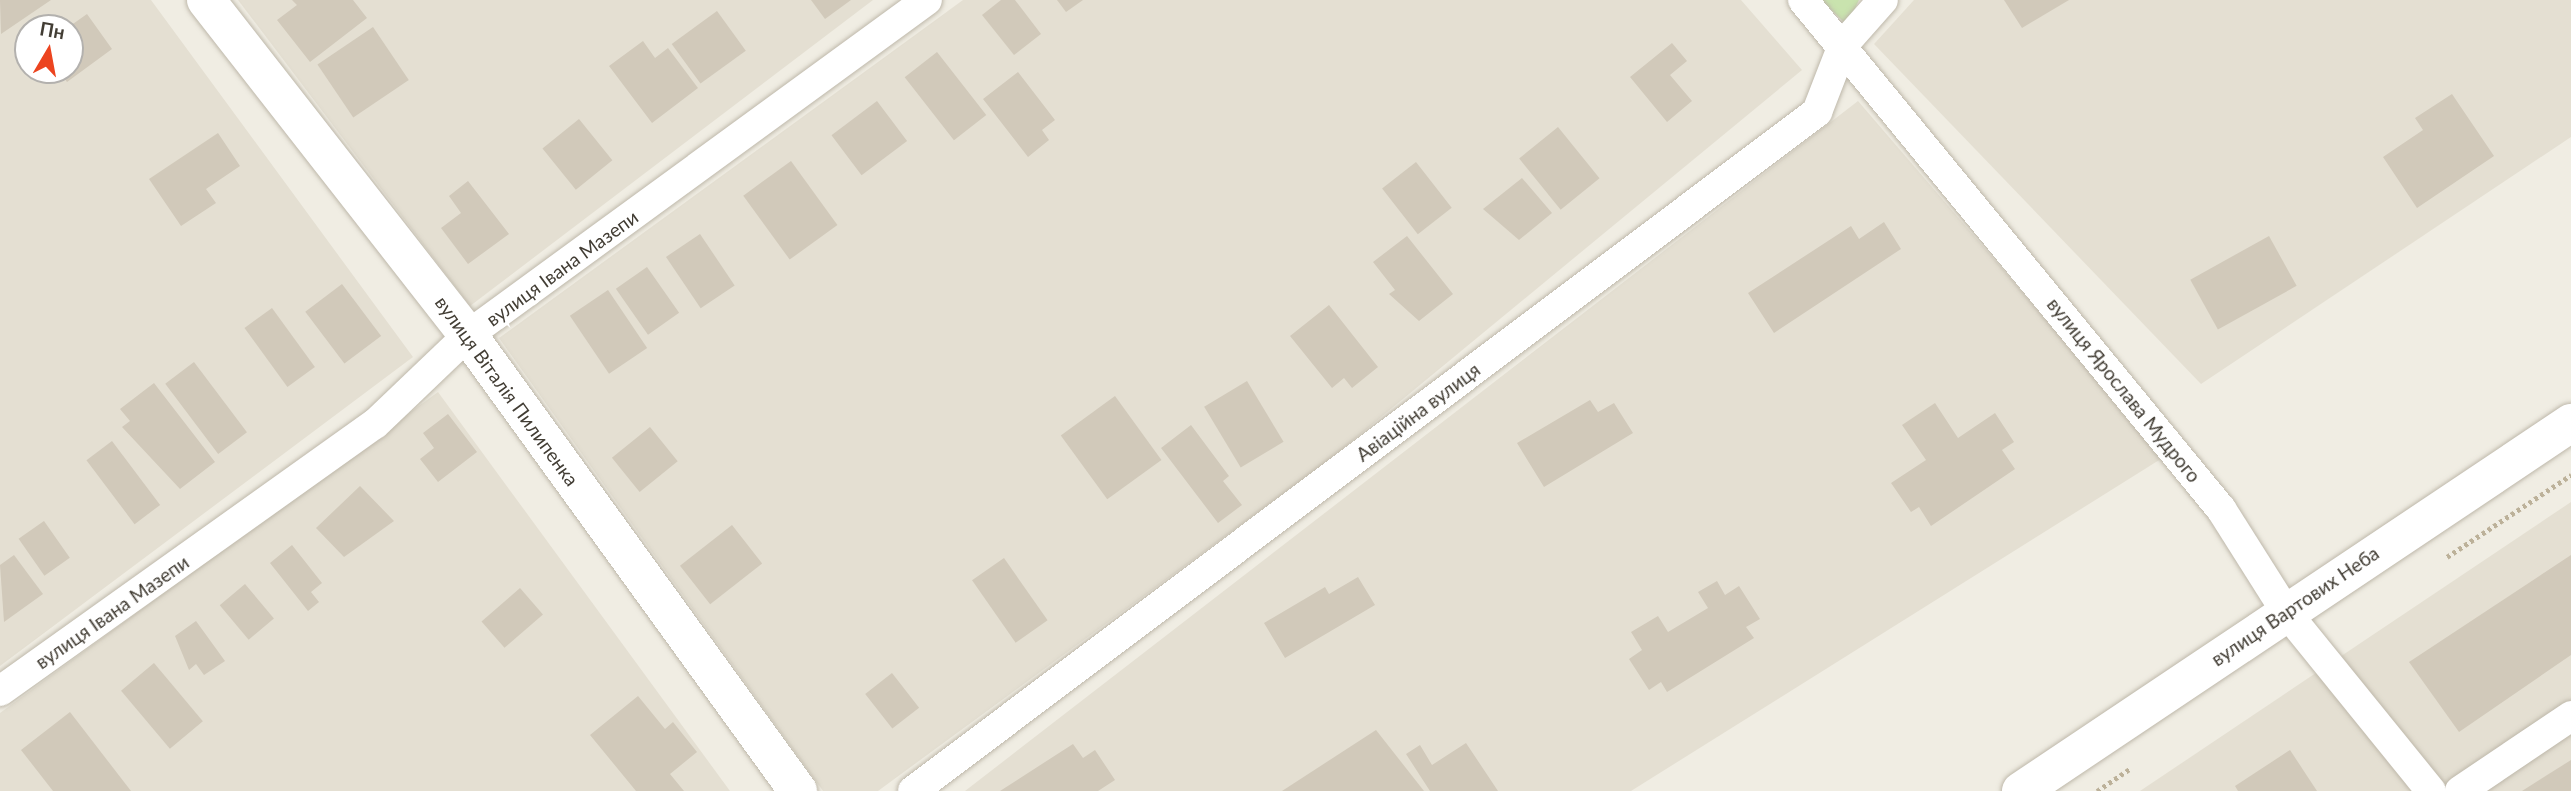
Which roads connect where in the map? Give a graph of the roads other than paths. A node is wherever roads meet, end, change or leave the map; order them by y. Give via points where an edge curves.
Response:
1 (206, 0) edge
2 (927, 0) edge
3 (1803, 0) edge
4 (1884, 0) edge
5 (1843, 45) junction
6 (468, 335) junction
7 (2571, 423) edge
8 (2286, 612) junction
9 (0, 691) edge
10 (2571, 716) edge
11 (797, 791) edge
12 (913, 791) edge
13 (2021, 791) edge
14 (2431, 791) edge
15 (2460, 791) edge

1 - 6 street, вулиця Віталія Пилипенка
2 - 6 street, вулиця Івана Мазепи
3 - 5 street, вулиця Ярослава Мудрого
4 - 5 street, Авіаційна вулиця
5 - 8 street, вулиця Ярослава Мудрого via 2221,509
5 - 12 street, Авіаційна вулиця via 1817,112
6 - 9 street, вулиця Івана Мазепи via 375,424
6 - 11 street, вулиця Віталія Пилипенка
7 - 8 street, вулиця Вартових Неба
8 - 13 street, вулиця Вартових Неба
8 - 14 street, вулиця Ярослава Мудрого
10 - 15 street

